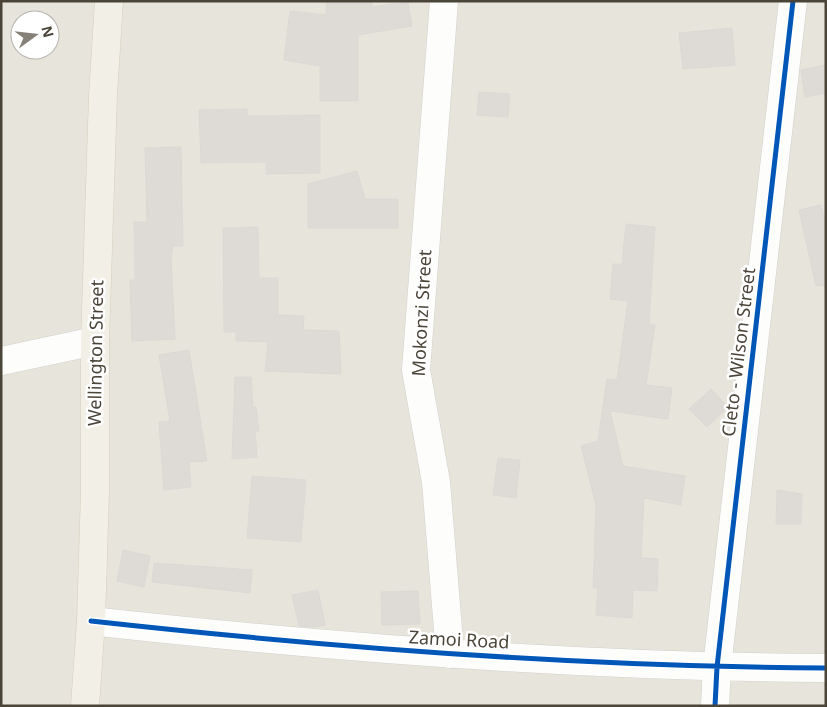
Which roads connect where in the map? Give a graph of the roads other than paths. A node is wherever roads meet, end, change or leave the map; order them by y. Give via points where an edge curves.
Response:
1 (109, 1) edge
2 (444, 1) edge
3 (793, 1) edge
4 (95, 341) junction
5 (1, 361) edge
6 (91, 621) junction
7 (450, 654) junction
8 (716, 668) junction
9 (826, 668) edge
10 (86, 706) edge
11 (715, 706) edge

1 - 4 main road, Wellington Street
2 - 7 street, Mokonzi Street via 416,370 436,482
3 - 8 street, Cleto - Wilson Street
4 - 5 street
4 - 6 main road, Wellington Street
6 - 7 street, Zamoi Road via 277,641
6 - 10 main road, Wellington Street
7 - 8 street, Zamoi Road
8 - 9 street, Zamoi Road
8 - 11 street, Cleto - Wilson Street

